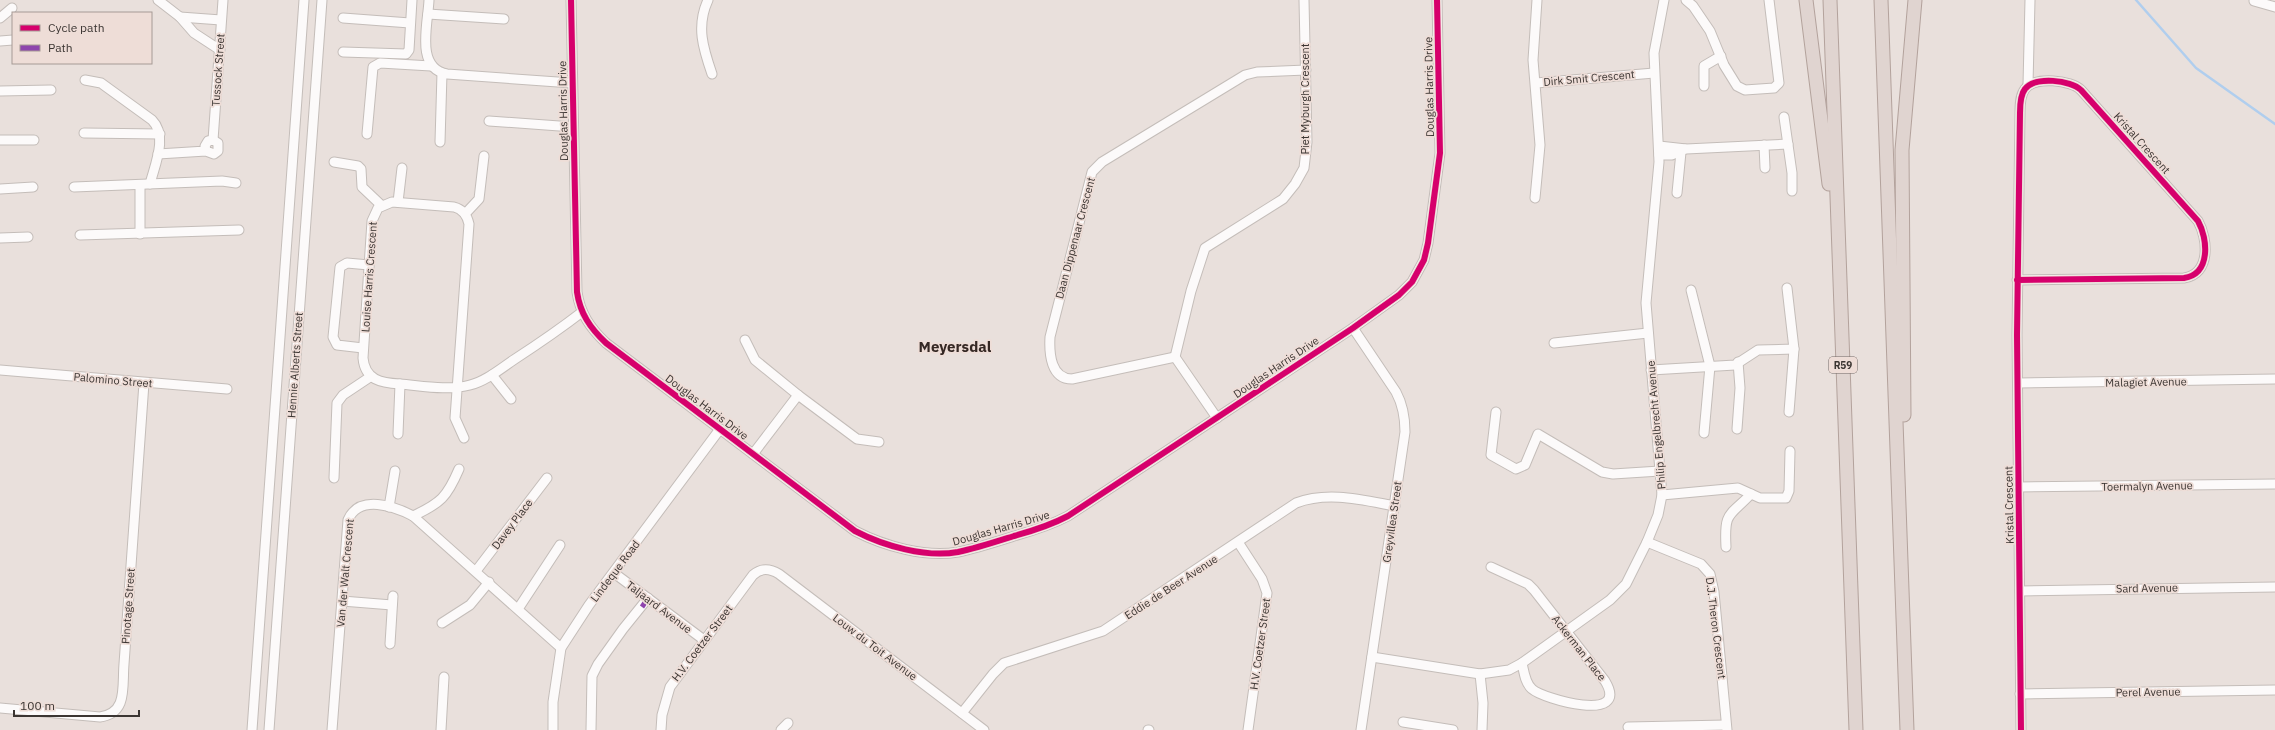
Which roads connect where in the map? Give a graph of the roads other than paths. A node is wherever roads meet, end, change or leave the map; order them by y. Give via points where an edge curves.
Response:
1 (158, 0) edge
2 (223, 0) edge
3 (304, 0) edge
4 (322, 0) edge
5 (412, 0) edge
6 (429, 0) edge
7 (571, 0) edge
8 (708, 0) edge
9 (1304, 0) edge
10 (1437, 0) edge
11 (1537, 0) edge
12 (1664, 0) edge
13 (1686, 0) edge
14 (1769, 0) edge
15 (1806, 0) edge
16 (1830, 0) edge
17 (1881, 0) edge
18 (1915, 0) edge
19 (2030, 0) edge
20 (2254, 1) edge
21 (1694, 3) edge
22 (2275, 7) edge
23 (12, 8) dead end
24 (428, 14) junction
25 (180, 17) junction
26 (0, 18) edge
27 (343, 18) dead end
28 (504, 19) dead end
29 (221, 20) junction
30 (410, 23) junction
31 (12, 40) edge
32 (0, 41) edge
33 (220, 50) junction
34 (343, 52) dead end
35 (1721, 56) junction
36 (431, 66) junction
37 (1306, 70) junction
38 (1654, 72) junction
39 (442, 73) junction
40 (712, 74) dead end
41 (85, 80) dead end
42 (572, 83) junction
43 (1536, 83) junction
44 (2028, 85) junction
45 (1704, 86) dead end
46 (0, 90) edge
47 (51, 90) dead end
48 (1784, 117) dead end
49 (489, 121) dead end
50 (573, 127) junction
51 (84, 133) dead end
52 (160, 134) junction
53 (367, 134) dead end
54 (0, 140) edge
55 (34, 140) dead end
56 (440, 142) dead end
57 (1788, 144) junction
58 (1764, 145) junction
59 (1684, 150) junction
60 (1659, 151) junction
61 (158, 154) junction
62 (484, 156) dead end
63 (334, 162) dead end
64 (402, 168) dead end
65 (1765, 168) dead end
66 (236, 183) dead end
67 (150, 184) junction
68 (140, 185) junction
69 (74, 186) dead end
70 (33, 188) dead end
71 (0, 189) edge
72 (1792, 191) dead end
73 (1677, 193) dead end
74 (1535, 198) dead end
75 (398, 202) junction
76 (381, 205) junction
77 (465, 214) junction
78 (1838, 229) junction
79 (238, 230) dead end
80 (140, 234) junction
81 (80, 235) dead end
82 (28, 237) dead end
83 (0, 238) edge
84 (369, 265) junction
85 (2017, 280) junction
86 (1787, 288) dead end
87 (1691, 290) dead end
88 (582, 312) junction
89 (1353, 328) junction
90 (1648, 333) junction
91 (745, 340) dead end
92 (1554, 343) dead end
93 (363, 348) junction
94 (1794, 349) junction
95 (1175, 357) junction
96 (1738, 362) junction
97 (1710, 366) junction
98 (0, 370) edge
99 (1651, 370) junction
100 (492, 375) junction
101 (370, 376) junction
102 (2275, 379) edge
103 (144, 383) junction
104 (2018, 383) junction
105 (400, 384) junction
106 (458, 387) junction
107 (227, 389) dead end
108 (798, 395) junction
109 (511, 399) dead end
110 (1496, 412) dead end
111 (1789, 412) dead end
112 (1217, 418) junction
113 (720, 429) junction
114 (1737, 429) dead end
115 (1704, 433) dead end
116 (398, 434) dead end
117 (464, 438) dead end
118 (879, 442) dead end
119 (1790, 451) dead end
120 (753, 454) junction
121 (459, 469) dead end
122 (395, 471) dead end
123 (1660, 471) junction
124 (334, 478) dead end
125 (547, 478) dead end
126 (2275, 484) edge
127 (2018, 487) junction
128 (1751, 494) junction
129 (1662, 495) junction
130 (1898, 498) junction
131 (389, 506) junction
132 (1394, 506) junction
133 (413, 516) junction
134 (1238, 542) junction
135 (1647, 542) junction
136 (560, 545) dead end
137 (1726, 547) dead end
138 (1491, 567) dead end
139 (764, 569) joint
140 (476, 571) junction
141 (614, 573) junction
142 (489, 582) junction
143 (2275, 587) edge
144 (2020, 591) junction
145 (648, 598) junction
146 (342, 601) junction
147 (518, 609) junction
148 (442, 623) dead end
149 (1566, 630) junction
150 (704, 640) junction
151 (390, 644) dead end
152 (561, 648) junction
153 (1372, 657) junction
154 (1522, 664) junction
155 (1480, 674) junction
156 (444, 677) dead end
157 (2275, 690) edge
158 (2020, 694) junction
159 (0, 708) edge
160 (962, 713) junction
161 (1403, 722) dead end
162 (788, 723) dead end
163 (1628, 727) dead end
164 (1726, 728) edge
165 (252, 730) edge
166 (269, 730) edge
167 (332, 730) edge
168 (441, 730) edge
169 (553, 730) edge
170 (591, 730) edge
171 (661, 730) edge
172 (781, 730) edge
173 (984, 730) edge
174 (1248, 730) edge
175 (1361, 730) edge
176 (1453, 730) edge
177 (1482, 730) edge
178 (1856, 730) edge
179 (1907, 730) edge
180 (2021, 730) edge

1 - 25 street
2 - 29 street, Tussock Street
3 - 165 street, Hennie Alberts Street
4 - 166 street, Hennie Alberts Street
5 - 30 street
6 - 24 street
7 - 42 street, Douglas Harris Drive
8 - 40 street via 700,27
9 - 37 street, Piet Myburgh Crescent
10 - 89 street, Douglas Harris Drive via 1440,153 1428,242 1420,269 1407,288
11 - 43 street, Dirk Smit Crescent via 1533,47
12 - 38 street, Philip Engelbrecht Avenue via 1655,44
13 - 21 street
14 - 35 street via 1780,81 1778,86 1760,89 1740,88 1732,79
15 - 78 highway via 1829,185
16 - 78 highway, R59
17 - 130 highway
18 - 130 highway via 1902,150 1904,466
19 - 44 street, Kristal Crescent
20 - 22 street
21 - 35 street
23 - 26 street
24 - 28 street
24 - 36 street via 426,53
25 - 29 street
25 - 33 street via 194,33
27 - 30 street
29 - 33 street, Tussock Street
30 - 34 street via 409,50 405,55
31 - 32 street
33 - 61 street, Tussock Street via 213,140 206,144 206,151
35 - 45 street via 1704,66
36 - 39 street
36 - 53 street via 380,63 373,67
37 - 95 street, Piet Myburgh Crescent via 1307,151 1300,175 1283,199 1205,248 1191,291
37 - 95 street, Daan Dippenaar Crescent via 1257,72 1246,75 1102,162 1092,172 1050,337 1054,368 1063,378 1072,379
38 - 43 street, Dirk Smit Crescent
38 - 60 street, Philip Engelbrecht Avenue
39 - 42 street
39 - 56 street
41 - 52 street via 101,83 152,120
42 - 50 street, Douglas Harris Drive
43 - 74 street via 1540,145
44 - 85 street, Kristal Crescent via 2022,94 2020,113
44 - 85 street, Kristal Crescent via 2064,82 2074,84 2081,90 2198,220 2203,232 2205,256 2198,273 2184,278
46 - 47 street
48 - 57 street
49 - 50 street
50 - 88 street, Douglas Harris Drive via 577,292
51 - 52 street
52 - 61 street
54 - 55 street
57 - 58 street
57 - 72 street
58 - 59 street
58 - 65 street
59 - 60 street
59 - 73 street
60 - 90 street, Philip Engelbrecht Avenue via 1646,303
61 - 67 street
62 - 77 street via 479,199
63 - 76 street via 358,166 361,169 362,187
64 - 75 street
66 - 67 street via 222,181
67 - 68 street
68 - 69 street
68 - 80 street
70 - 71 street
75 - 76 street
75 - 77 street via 454,207
76 - 84 street, Louise Harris Crescent via 373,218
77 - 106 street via 469,224
78 - 178 highway, R59
79 - 80 street
80 - 81 street
82 - 83 street
84 - 93 street, Louise Harris Crescent
84 - 93 street via 347,263 340,267 333,337 337,345
85 - 104 street, Kristal Crescent
86 - 94 street
87 - 97 street
88 - 100 street via 550,337
88 - 113 street, Douglas Harris Drive via 606,343
89 - 112 street, Douglas Harris Drive
89 - 132 street, Greyvillea Street via 1396,392 1404,412 1405,432
90 - 92 street
90 - 99 street, Philip Engelbrecht Avenue
91 - 108 street via 755,360
93 - 101 street, Louise Harris Crescent via 364,365
94 - 96 street via 1762,349
94 - 111 street
95 - 112 street
96 - 97 street via 1735,365
96 - 114 street via 1740,388
97 - 99 street
97 - 115 street
98 - 103 street, Palomino Street
99 - 123 street, Philip Engelbrecht Avenue
100 - 106 street via 480,382
100 - 109 street
101 - 105 street via 382,383
101 - 124 street via 343,395 337,403
102 - 104 street, Malagiet Avenue
103 - 107 street, Palomino Street
103 - 159 street, Pinotage Street via 119,706 110,715 100,717
104 - 127 street, Kristal Crescent
105 - 106 street
105 - 116 street
106 - 117 street via 455,418
108 - 118 street via 857,439
108 - 120 street
110 - 123 street via 1491,453 1497,460 1516,468 1521,468 1526,462 1538,434 1602,472 1613,474
112 - 120 street, Douglas Harris Drive via 1058,522 992,543 952,552 912,549 865,537
113 - 120 street, Douglas Harris Drive
113 - 141 street, Lindeque Road
119 - 128 street via 1787,497 1763,499
121 - 133 street via 451,488 442,500
122 - 131 street
123 - 129 street, Philip Engelbrecht Avenue
125 - 140 street, Davey Place
126 - 127 street, Toermalyn Avenue
127 - 144 street, Kristal Crescent
128 - 129 street via 1738,488
128 - 137 street via 1728,516
129 - 135 street, Philip Engelbrecht Avenue via 1658,515
130 - 179 highway
131 - 133 street, Van der Walt Crescent
131 - 146 street, Van der Walt Crescent via 366,505 352,511 348,520
132 - 134 street, Eddie de Beer Avenue via 1329,496 1310,498 1290,507
132 - 153 street, Greyvillea Street
133 - 140 street, Van der Walt Crescent
134 - 160 street, Eddie de Beer Avenue via 1103,631 1004,663
134 - 174 street, H.V. Coetzer Street via 1262,579 1267,593
135 - 149 street, Philip Engelbrecht Avenue via 1632,575 1619,592
135 - 164 street, D.J. Theron Crescent via 1702,564 1710,574
136 - 147 street
138 - 149 street, Ackerman Place via 1531,587
139 - 150 street, H.V. Coetzer Street via 752,575
139 - 160 street, Louw du Toit Avenue via 779,574
140 - 142 street, Van der Walt Crescent
141 - 145 street, Taljaard Avenue
141 - 152 street, Lindeque Road via 571,630
142 - 147 street, Van der Walt Crescent
142 - 148 street via 470,605
143 - 144 street, Sard Avenue
144 - 158 street, Kristal Crescent
145 - 150 street, Taljaard Avenue
145 - 170 street via 623,629 592,676
146 - 151 street via 393,600
146 - 167 street, Van der Walt Crescent
147 - 152 street, Van der Walt Crescent
149 - 154 street, Philip Engelbrecht Avenue
149 - 154 street, Ackerman Place via 1608,686 1610,693 1605,703 1590,706 1535,691 1526,681
150 - 171 street, H.V. Coetzer Street via 670,687 662,715
152 - 169 street, Lindeque Road via 553,702
153 - 155 street, Philip Engelbrecht Avenue
153 - 175 street, Greyvillea Street
154 - 155 street, Philip Engelbrecht Avenue via 1509,670
155 - 177 street
156 - 168 street
157 - 158 street, Perel Avenue
158 - 180 street, Kristal Crescent
160 - 173 street, Louw du Toit Avenue
161 - 176 street
162 - 172 street
163 - 164 street

